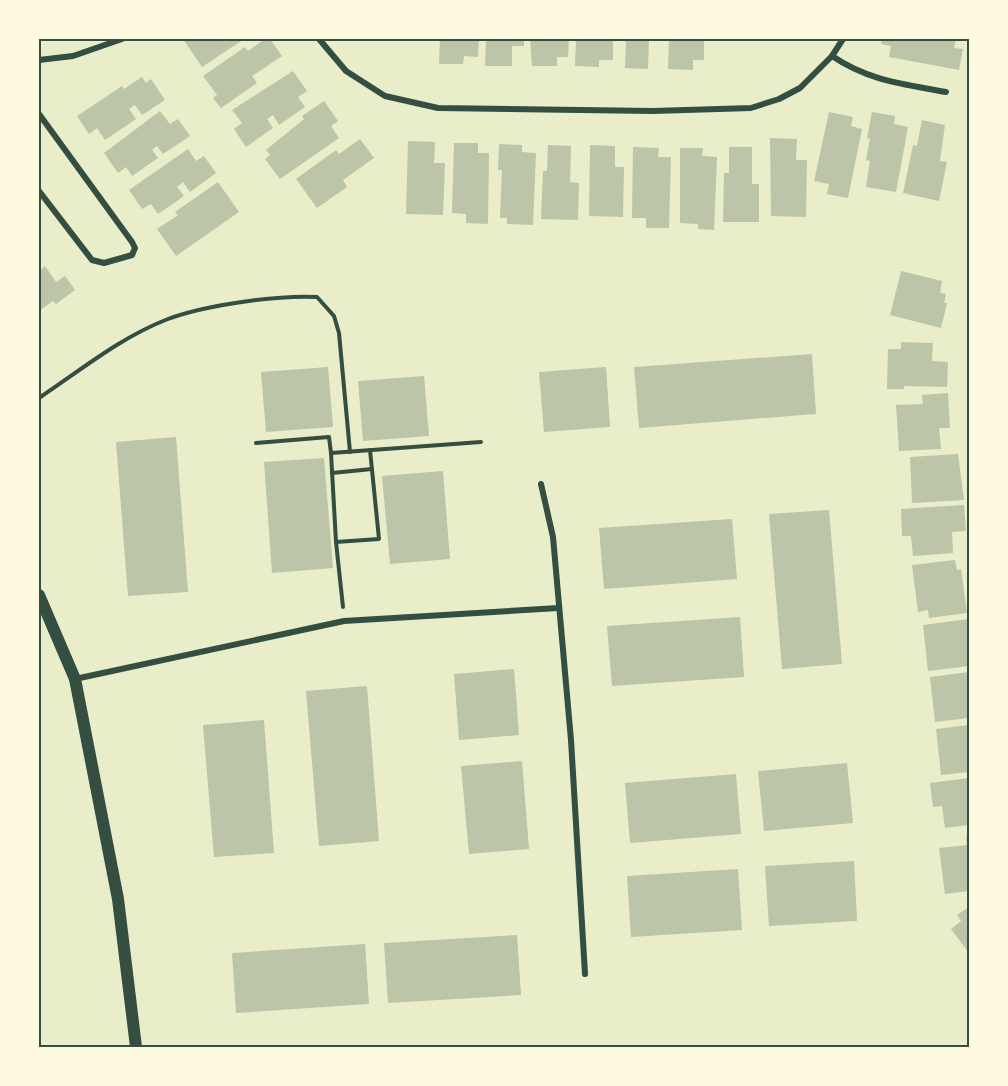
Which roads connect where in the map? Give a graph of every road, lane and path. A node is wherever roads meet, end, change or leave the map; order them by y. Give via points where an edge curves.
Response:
1 (122, 39) edge
2 (319, 39) edge
3 (843, 39) edge
4 (832, 56) junction
5 (39, 60) edge
6 (946, 92) dead end
7 (39, 114) edge
8 (39, 191) edge
9 (39, 398) edge
10 (482, 442) dead end
11 (256, 443) dead end
12 (370, 450) junction
13 (350, 452) junction
14 (331, 453) junction
15 (372, 469) junction
16 (332, 473) junction
17 (541, 484) dead end
18 (336, 542) junction
19 (39, 595) edge
20 (558, 608) junction
21 (344, 621) junction
22 (75, 679) junction
23 (585, 974) dead end
24 (136, 1047) edge

1 - 5 street via 73,56
2 - 4 street via 346,71 385,96 438,108 751,108 800,88
3 - 4 street
4 - 6 street via 877,79
7 - 8 street via 132,242 132,255 104,263 92,260
9 - 13 path via 94,359 169,319 233,304 291,296 317,297 334,316 339,333
10 - 12 path
11 - 14 path via 329,437
12 - 13 path
12 - 15 path
13 - 14 path
14 - 16 path
15 - 16 path
15 - 18 path via 379,539
16 - 18 path
17 - 20 street via 553,537
18 - 21 path
19 - 22 main road
20 - 21 street
20 - 23 street via 571,740
21 - 22 street
22 - 24 main road via 118,899

